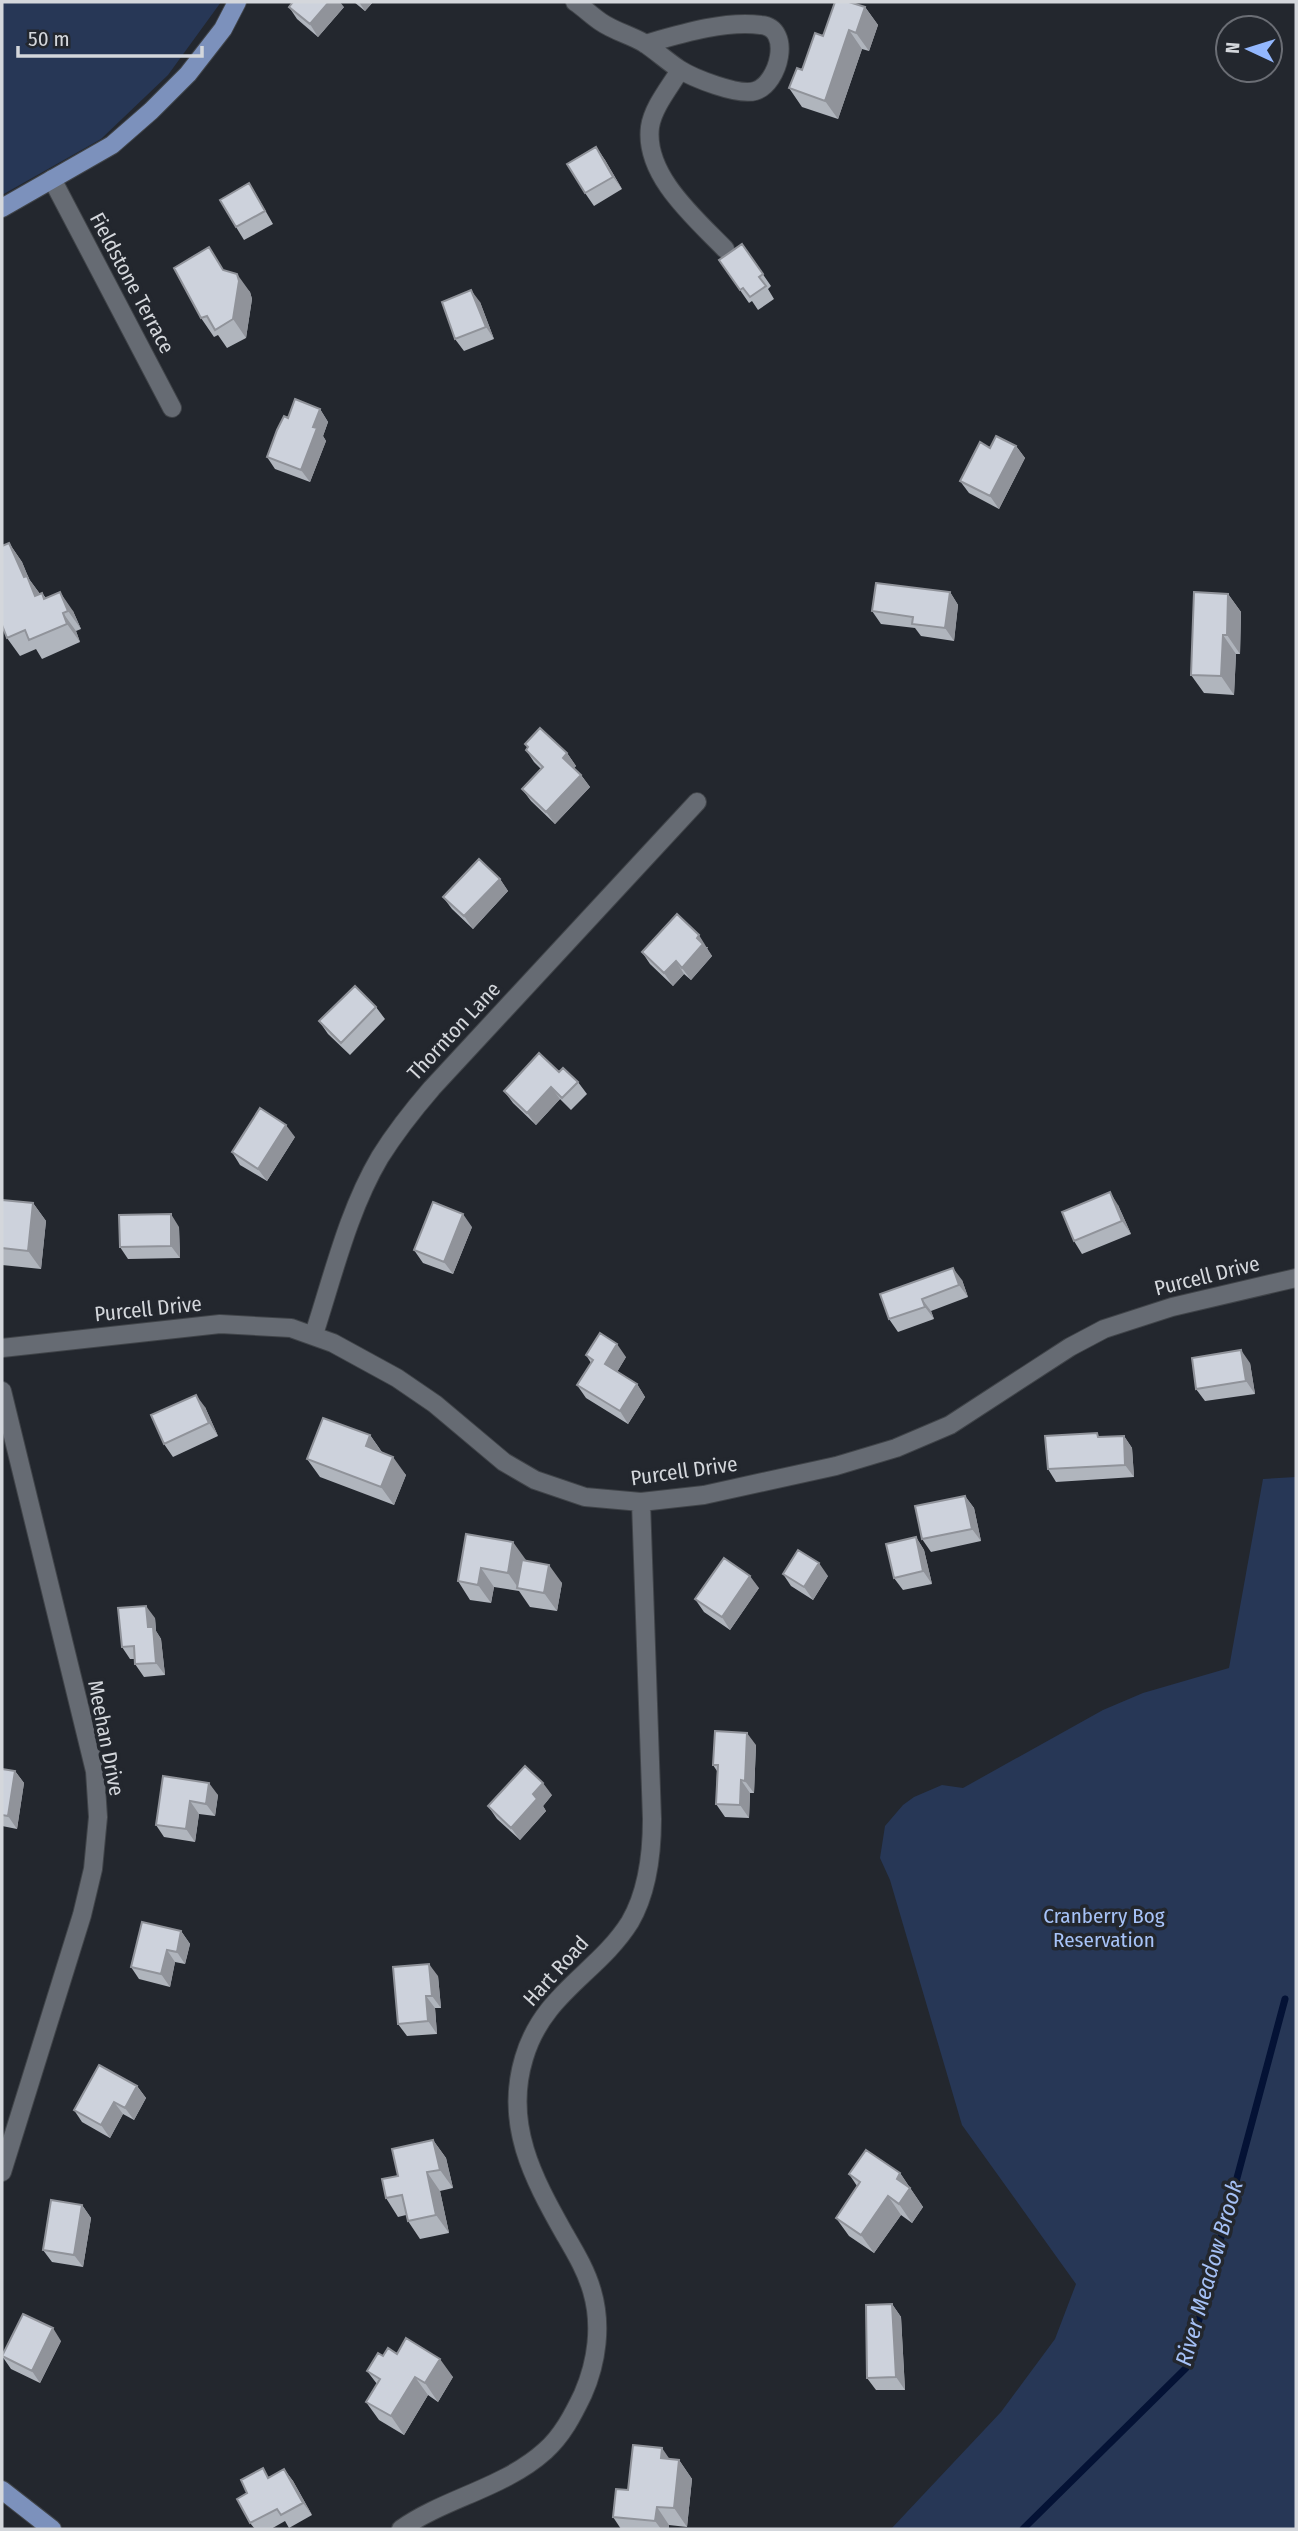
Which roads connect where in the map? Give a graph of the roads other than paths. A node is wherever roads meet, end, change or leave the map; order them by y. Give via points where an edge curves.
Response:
1 (237, 2) edge
2 (575, 2) edge
3 (645, 44) junction
4 (680, 70) junction
5 (52, 179) junction
6 (2, 208) edge
7 (725, 249) dead end
8 (172, 408) dead end
9 (697, 802) dead end
10 (1296, 1279) edge
11 (314, 1334) junction
12 (2, 1348) edge
13 (2, 1391) edge
14 (641, 1502) junction
15 (2, 2172) edge
16 (2, 2490) edge
17 (52, 2529) edge
18 (401, 2529) edge

1 - 5 main road via 223,29 188,74 151,111 112,145
2 - 3 street via 602,23
3 - 4 street
3 - 4 street via 687,32 764,25 774,30 780,44 772,74 755,91 739,92
4 - 7 street via 650,125 654,159 678,197
5 - 6 main road
5 - 8 street, Fieldstone Terrace
9 - 11 street, Thornton Lane via 432,1088 392,1138 356,1208
10 - 14 street, Purcell Drive via 1172,1307 1104,1329 950,1425 896,1448 717,1492
11 - 12 street, Purcell Drive via 268,1325 220,1324
11 - 14 street, Purcell Drive via 397,1378 504,1462 535,1480 585,1497
13 - 15 street, Meehan Drive via 94,1771 98,1817 82,1915
14 - 18 street, Hart Road via 652,1819 648,1871 638,1907 621,1934 558,1998 538,2026 524,2059 518,2096 520,2136 530,2168 593,2293 597,2326 593,2365 568,2422 546,2450 516,2471
16 - 17 main road

